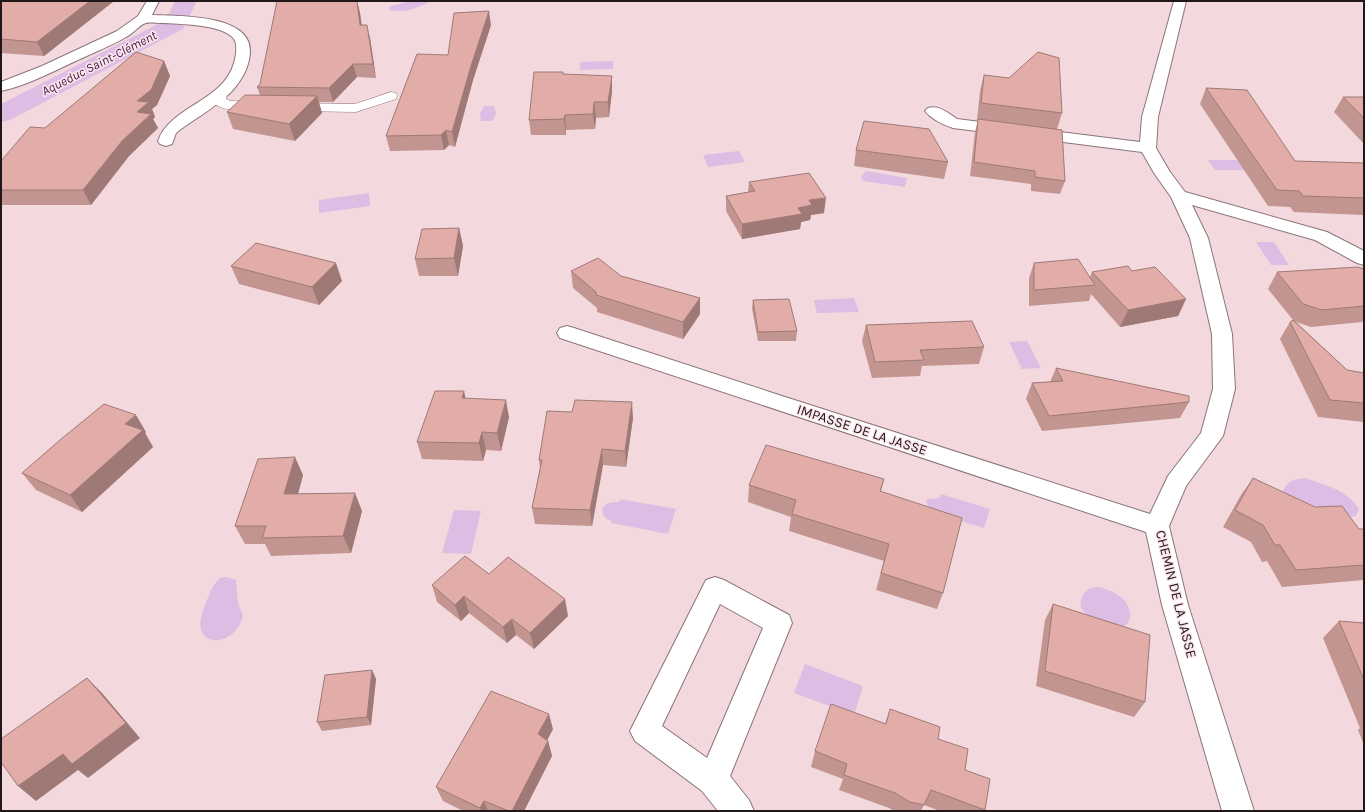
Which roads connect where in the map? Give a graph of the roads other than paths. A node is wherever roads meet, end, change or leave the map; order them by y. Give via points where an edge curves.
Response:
1 (153, 1) edge
2 (1180, 1) edge
3 (143, 19) junction
4 (1, 87) edge
5 (221, 93) junction
6 (391, 96) dead end
7 (933, 111) dead end
8 (166, 141) dead end
9 (1148, 148) junction
10 (1179, 196) junction
11 (1364, 259) edge
12 (567, 333) dead end
13 (1157, 526) junction
14 (713, 780) junction
15 (738, 811) edge
16 (1238, 811) edge

1 - 3 street
2 - 9 street via 1150,117
3 - 4 street via 122,34
3 - 5 street via 213,25 224,27 239,36 244,47 241,65
5 - 6 lane via 219,101 224,104 277,107 356,108
5 - 8 street via 175,126 169,132
7 - 9 street via 953,123
9 - 10 street, CHEMIN DE LA JASSE
10 - 11 street via 1321,236
10 - 13 street, CHEMIN DE LA JASSE via 1199,238 1222,334 1224,389 1212,436 1176,482
12 - 13 street, IMPASSE DE LA JASSE
13 - 16 street, CHEMIN DE LA JASSE via 1176,605
14 - 14 street via 779,623 716,588 645,731
14 - 15 street

